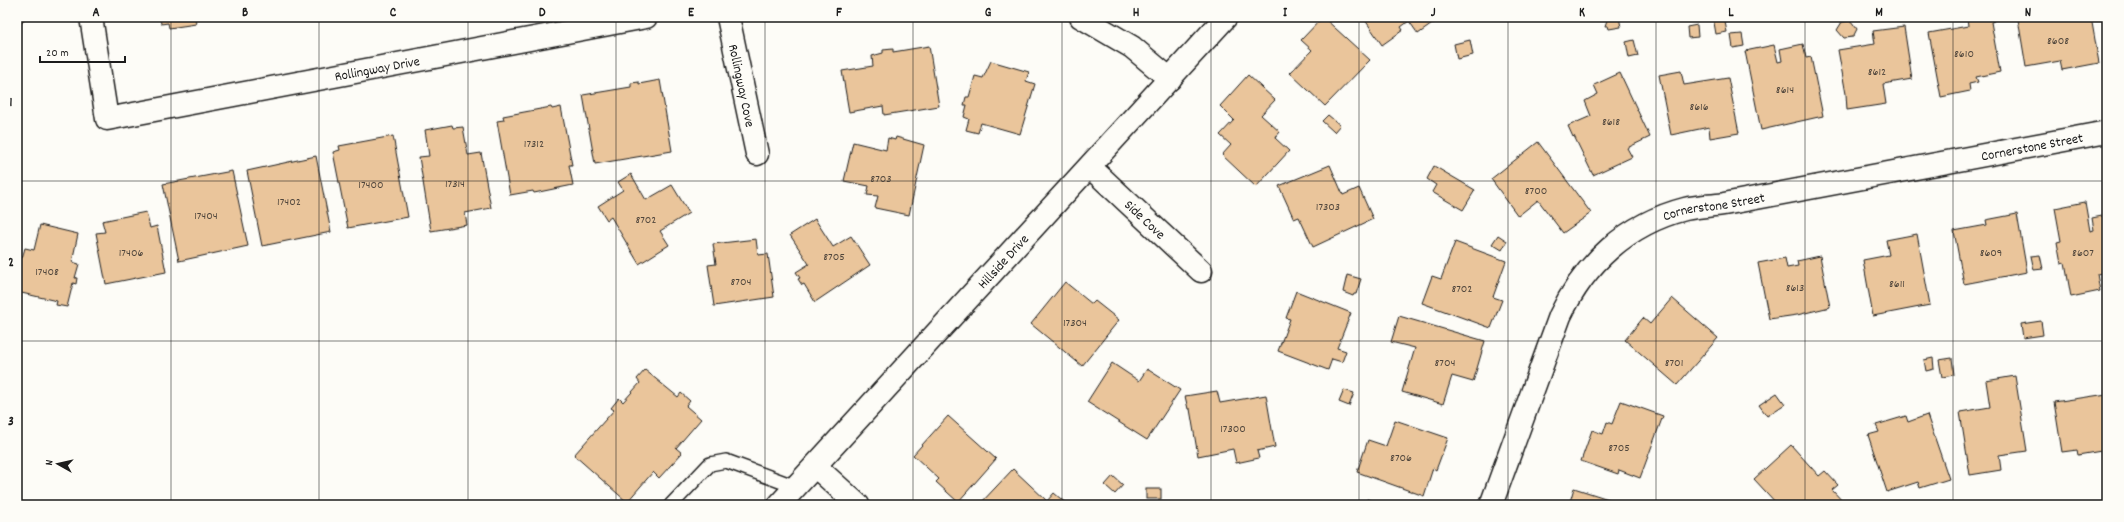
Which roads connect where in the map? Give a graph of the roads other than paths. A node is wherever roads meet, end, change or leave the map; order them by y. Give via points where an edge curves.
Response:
1 (91, 17) edge
2 (646, 17) edge
3 (728, 17) edge
4 (1081, 17) edge
5 (1226, 17) edge
6 (1170, 79) junction
7 (2107, 132) edge
8 (757, 154) dead end
9 (1090, 167) junction
10 (1201, 271) dead end
11 (815, 466) junction
12 (796, 487) junction
13 (671, 505) edge
14 (779, 505) edge
15 (858, 505) edge
16 (1492, 505) edge

1 - 2 street, Rollingway Drive via 108,119
3 - 8 street, Rollingway Cove
4 - 6 street via 1132,47
5 - 6 street, Hillside Drive
6 - 9 street, Hillside Drive
7 - 16 street, Cornerstone Street via 1687,209 1650,221 1603,254 1569,299 1560,316
9 - 10 street, Side Cove
9 - 11 street, Hillside Drive
11 - 12 street, Hillside Drive
11 - 15 street
12 - 13 lane via 726,461 710,464
12 - 14 street, Hillside Drive

